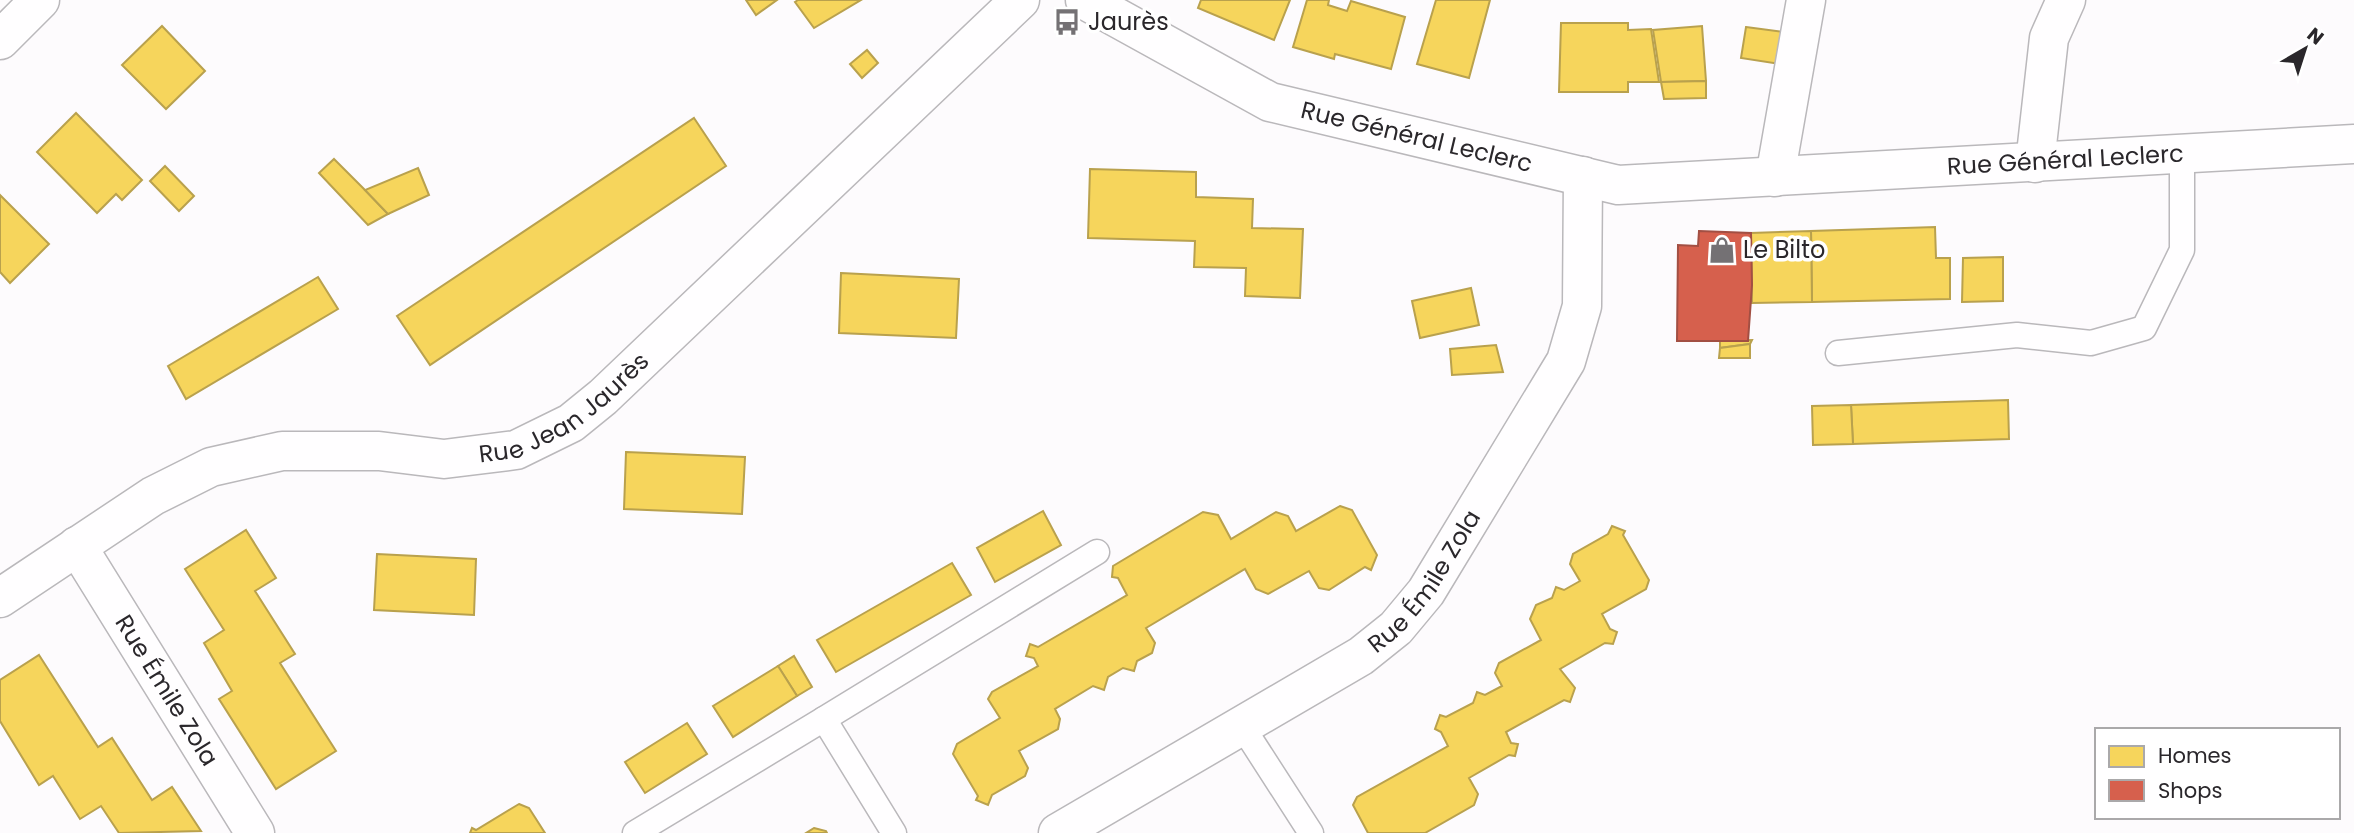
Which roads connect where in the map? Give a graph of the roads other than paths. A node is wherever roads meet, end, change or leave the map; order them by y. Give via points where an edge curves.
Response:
1 (40, 0) edge
2 (1020, 0) edge
3 (1085, 0) edge
4 (1805, 0) edge
5 (2066, 0) edge
6 (0, 40) edge
7 (2354, 144) edge
8 (2182, 155) junction
9 (2035, 163) junction
10 (1583, 176) junction
11 (1775, 177) junction
12 (1838, 353) dead end
13 (77, 546) junction
14 (1097, 552) dead end
15 (0, 598) edge
16 (824, 719) junction
17 (1241, 726) junction
18 (255, 833) edge
19 (635, 833) edge
20 (894, 833) edge
21 (1058, 833) edge
22 (1311, 833) edge

1 - 6 street
2 - 13 street, Rue Jean Jaurès via 571,423 516,450 444,459 379,451 282,451 211,467 153,496
3 - 10 street, Rue Général Leclerc via 1270,102
4 - 11 street
5 - 9 street via 2049,38
7 - 8 street, Rue Général Leclerc
8 - 9 street, Rue Général Leclerc
8 - 12 lane via 2182,250 2144,328 2091,344 2017,335
9 - 11 street, Rue Général Leclerc
10 - 11 street, Rue Général Leclerc via 1618,185
10 - 17 street, Rue Émile Zola via 1582,306 1566,360 1426,592 1396,628 1361,656
13 - 15 street, Rue Jean Jaurès
13 - 18 street, Rue Émile Zola
14 - 16 lane
16 - 19 lane
16 - 20 lane
17 - 21 street, Rue Émile Zola
17 - 22 lane

